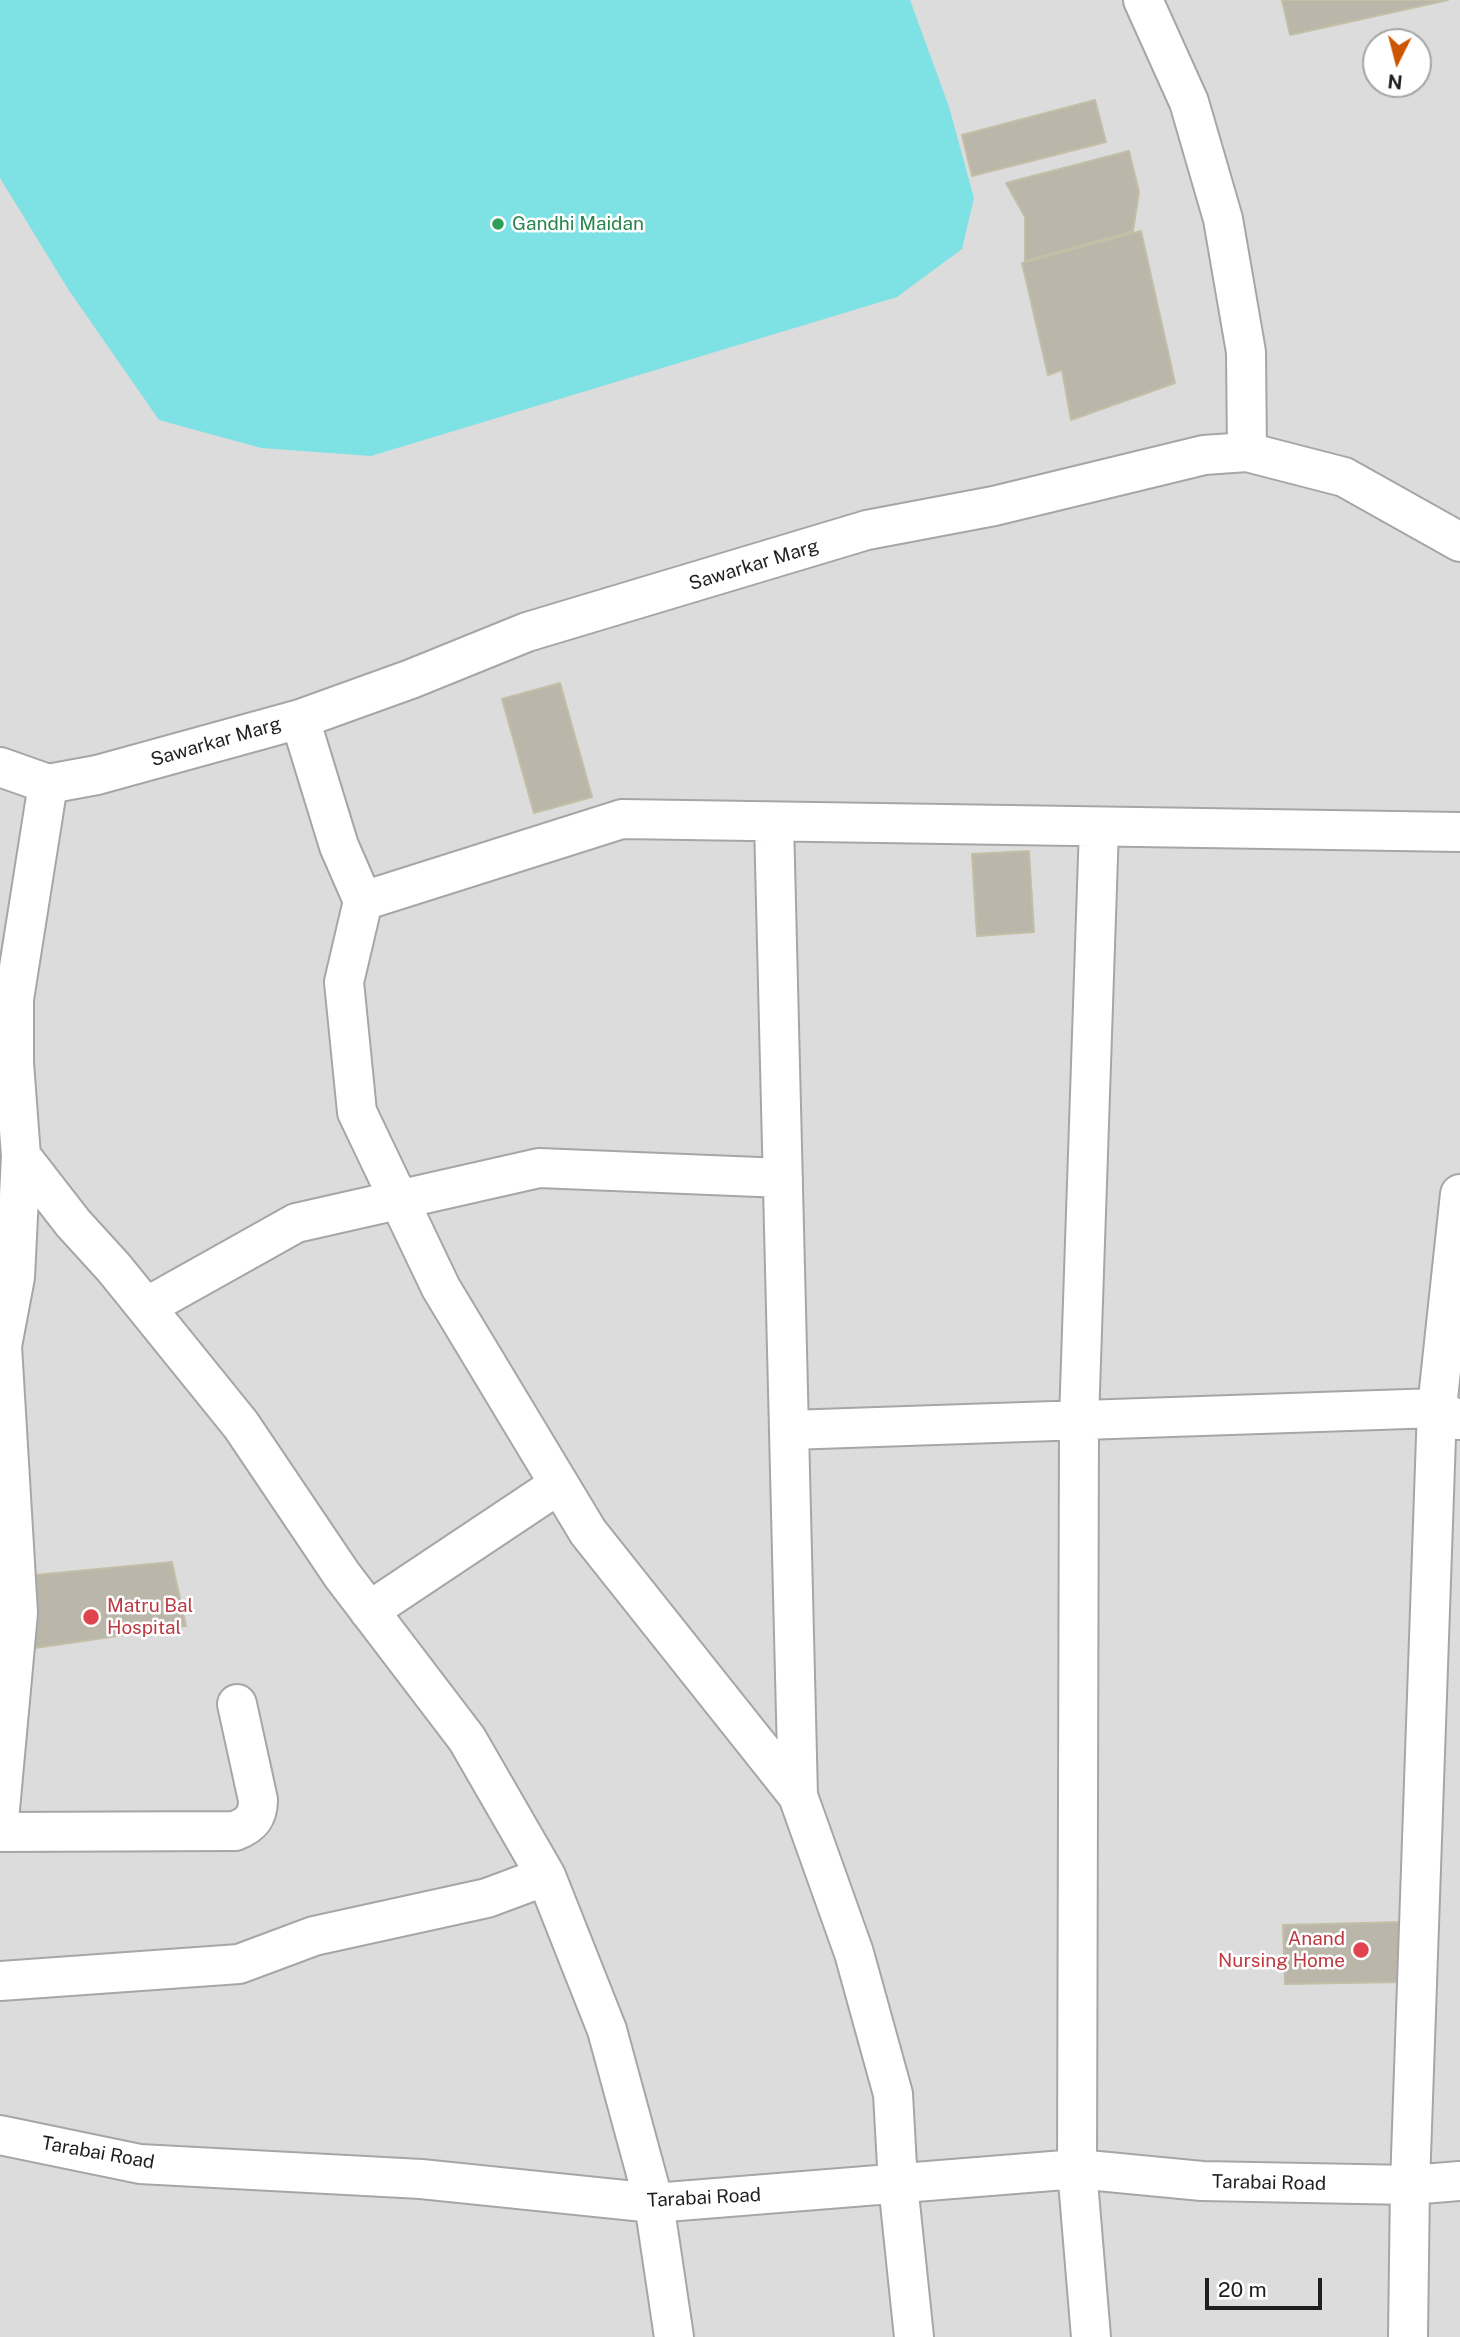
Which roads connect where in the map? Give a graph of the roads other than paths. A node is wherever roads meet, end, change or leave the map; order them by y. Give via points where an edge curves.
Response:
1 (1143, 0) edge
2 (1247, 452) junction
3 (1460, 542) edge
4 (300, 719) junction
5 (0, 767) edge
6 (48, 784) junction
7 (774, 822) junction
8 (1099, 827) junction
9 (1460, 832) edge
10 (363, 901) junction
11 (8, 1112) edge
12 (21, 1156) junction
13 (783, 1178) junction
14 (1460, 1194) edge
15 (399, 1199) junction
16 (146, 1307) junction
17 (1, 1346) edge
18 (1449, 1415) edge
19 (1079, 1420) junction
20 (789, 1430) junction
21 (558, 1485) junction
22 (369, 1611) junction
23 (9, 1613) edge
24 (237, 1704) dead end
25 (798, 1796) junction
26 (0, 1809) edge
27 (0, 1832) edge
28 (547, 1876) junction
29 (0, 1981) edge
30 (0, 2134) edge
31 (1077, 2169) junction
32 (1460, 2181) edge
33 (898, 2184) junction
34 (1410, 2185) junction
35 (654, 2203) junction
36 (674, 2337) edge
37 (914, 2337) edge
38 (1091, 2337) edge
39 (1408, 2337) edge

1 - 2 street via 1189,102 1223,219 1246,352
2 - 3 street, Sawarkar Marg via 1344,477
2 - 4 street, Sawarkar Marg via 1204,455 994,506 867,530 527,632
4 - 6 street, Sawarkar Marg
4 - 10 street via 339,846
5 - 6 street
6 - 11 street via 14,999
7 - 8 street
7 - 10 street via 622,819
7 - 13 street
8 - 9 street
8 - 19 street
10 - 15 street via 344,982 357,1112
11 - 12 street
12 - 16 street
12 - 17 street via 15,1277
13 - 15 street via 539,1168
13 - 20 street
14 - 18 street
15 - 16 street via 296,1223
15 - 21 street via 441,1288
16 - 22 street via 241,1425
17 - 23 street
18 - 19 street
18 - 34 street
19 - 20 street
19 - 31 street
20 - 25 street
21 - 22 street
21 - 25 street via 588,1532
22 - 28 street via 467,1739
23 - 26 street
24 - 27 street via 258,1800 254,1820 245,1828
25 - 33 street via 854,1953 893,2094
28 - 29 street via 487,1898 314,1936 239,1964
28 - 35 street via 607,2030
30 - 35 street, Tarabai Road via 140,2164 421,2179
31 - 33 street, Tarabai Road
31 - 34 street, Tarabai Road via 1202,2181
31 - 38 street
32 - 34 street, Tarabai Road
33 - 35 street, Tarabai Road
33 - 37 street
34 - 39 street
35 - 36 street

